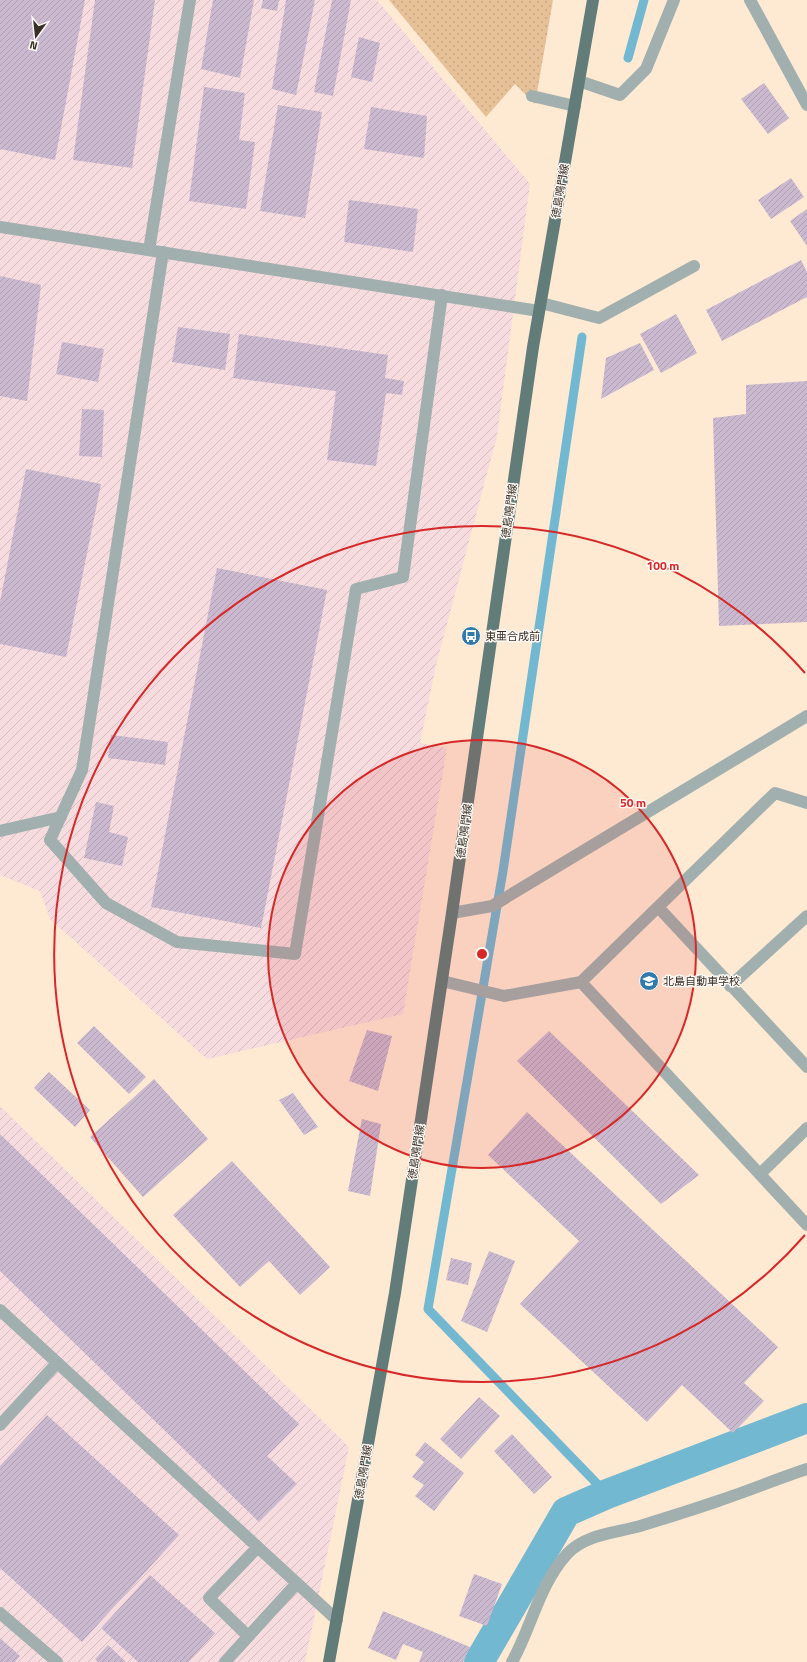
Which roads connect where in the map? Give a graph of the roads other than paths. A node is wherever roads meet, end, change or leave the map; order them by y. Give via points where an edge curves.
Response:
1 (190, 0) edge
2 (593, 0) edge
3 (674, 0) edge
4 (750, 0) edge
5 (579, 81) junction
6 (532, 96) dead end
7 (807, 105) edge
8 (575, 106) junction
9 (0, 227) edge
10 (149, 250) junction
11 (163, 252) junction
12 (694, 266) dead end
13 (442, 296) junction
14 (540, 307) junction
15 (807, 716) edge
16 (807, 803) edge
17 (60, 816) junction
18 (0, 831) edge
19 (658, 907) junction
20 (452, 913) junction
21 (807, 916) edge
22 (442, 981) junction
23 (581, 982) junction
24 (730, 986) junction
25 (807, 1068) edge
26 (807, 1128) edge
27 (760, 1174) junction
28 (807, 1225) edge
29 (0, 1310) edge
30 (57, 1363) junction
31 (0, 1425) edge
32 (807, 1469) edge
33 (258, 1547) junction
34 (297, 1583) junction
35 (0, 1613) edge
36 (337, 1620) junction
37 (248, 1636) junction
38 (57, 1662) edge
39 (225, 1662) edge
40 (329, 1662) edge
41 (512, 1662) edge

1 - 10 street
2 - 5 main road, 徳島鳴門線
3 - 5 street via 646,69 620,95
4 - 7 street
5 - 8 main road, 徳島鳴門線
6 - 8 street
8 - 14 main road, 徳島鳴門線
9 - 10 street
10 - 11 street
11 - 13 street
11 - 17 street via 82,770
12 - 14 street via 599,318
13 - 14 street
13 - 17 street via 403,576 356,588 295,954 176,942 106,903 50,840
14 - 20 main road, 徳島鳴門線
15 - 20 street via 492,906
16 - 19 street via 775,793
17 - 18 street
19 - 23 street
19 - 24 street
20 - 22 main road, 徳島鳴門線
21 - 24 street
22 - 23 street via 504,996
22 - 36 main road, 徳島鳴門線 via 395,1293
23 - 27 street
24 - 25 street
26 - 27 street
27 - 28 street
29 - 30 street
30 - 31 street
30 - 33 street
32 - 41 street via 718,1501 592,1538 577,1545 552,1572
33 - 34 street
33 - 37 street via 209,1598
34 - 36 street
34 - 37 street
35 - 38 street
36 - 40 main road, 徳島鳴門線
37 - 39 street

